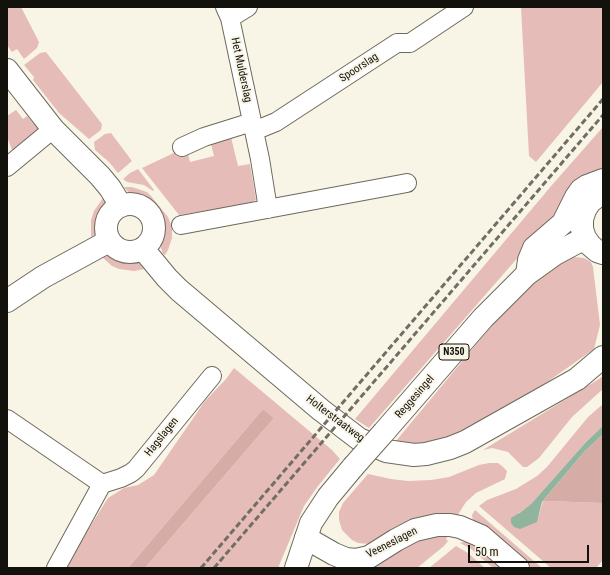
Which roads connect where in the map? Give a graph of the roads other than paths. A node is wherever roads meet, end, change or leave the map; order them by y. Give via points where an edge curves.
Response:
1 (248, 7) edge
2 (464, 7) edge
3 (227, 12) edge
4 (7, 70) edge
5 (253, 127) junction
6 (53, 129) junction
7 (182, 147) dead end
8 (7, 167) edge
9 (603, 180) edge
10 (406, 183) dead end
11 (603, 194) edge
12 (121, 206) junction
13 (268, 209) junction
14 (181, 225) dead end
15 (585, 238) junction
16 (109, 241) junction
17 (143, 249) junction
18 (603, 253) edge
19 (527, 274) junction
20 (7, 301) edge
21 (603, 357) edge
22 (212, 376) dead end
23 (7, 419) edge
24 (102, 484) junction
25 (306, 538) junction
26 (56, 568) edge
27 (296, 568) edge
28 (518, 568) edge

1 - 3 street, Het Mulderslag
2 - 5 street, Spoorslag via 410,43 397,43 276,122
3 - 5 street, Het Mulderslag
4 - 6 main road
5 - 7 street, Spoorslag via 204,137
5 - 13 street
6 - 8 street
6 - 12 main road via 100,176
9 - 19 main road via 581,190 563,223 534,248
10 - 13 street
11 - 15 main road via 590,202 584,210 582,224
12 - 16 main road via 108,218 106,232
12 - 17 main road via 142,207 153,219 154,235
13 - 14 street
15 - 18 main road via 597,251
15 - 19 main road, Reggesingel / N350 via 555,254
16 - 17 main road via 124,252 131,253
16 - 20 main road via 43,277
17 - 21 main road, Holterstraatweg via 179,290 320,410 359,439 386,451 426,454 465,442 577,379
19 - 25 main road, Reggesingel / N350, bridge via 483,318 352,467 328,497
22 - 24 street, Hagslagen via 136,469 121,478
23 - 24 street
24 - 26 street
25 - 27 main road, Reggesingel / N350
25 - 28 main road, Veeneslagen via 334,554 356,560 369,557 416,530 450,525 481,536

